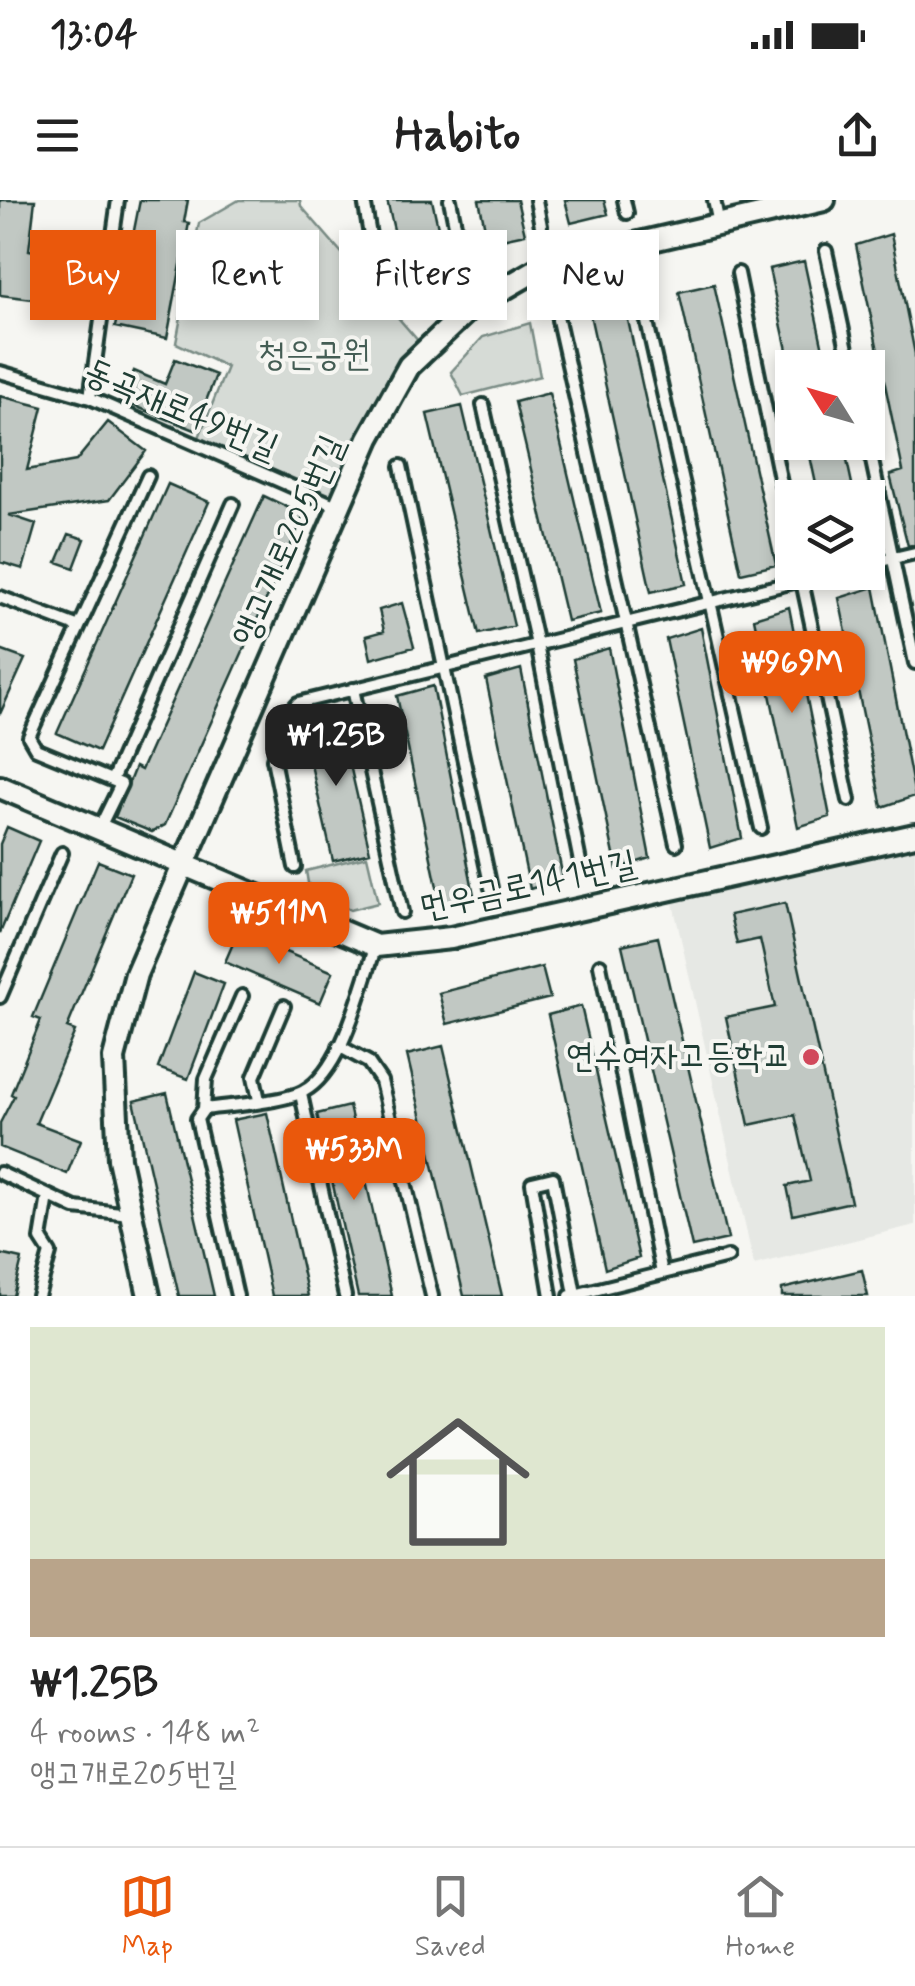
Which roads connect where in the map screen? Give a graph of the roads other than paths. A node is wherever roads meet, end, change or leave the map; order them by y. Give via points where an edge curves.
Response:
1 (118, 200) edge
2 (364, 200) edge
3 (450, 200) edge
4 (536, 200) edge
5 (624, 200) edge
6 (714, 200) edge
7 (824, 200) edge
8 (626, 213) dead end
9 (719, 224) junction
10 (542, 226) dead end
11 (369, 230) edge
12 (456, 230) edge
13 (826, 251) dead end
14 (738, 274) dead end
15 (558, 320) dead end
16 (647, 320) edge
17 (847, 350) edge
18 (0, 372) edge
19 (90, 398) junction
20 (483, 405) dead end
21 (872, 460) edge
22 (401, 466) dead end
23 (148, 476) dead end
24 (780, 480) edge
25 (234, 504) dead end
26 (339, 508) junction
27 (915, 553) edge
28 (893, 558) junction
29 (885, 560) edge
30 (775, 585) edge
31 (804, 590) edge
32 (0, 597) edge
33 (711, 603) junction
34 (626, 623) junction
35 (79, 627) junction
36 (537, 645) junction
37 (915, 664) edge
38 (446, 667) junction
39 (354, 690) junction
40 (112, 780) junction
41 (0, 787) edge
42 (849, 800) dead end
43 (761, 828) dead end
44 (99, 830) junction
45 (915, 835) edge
46 (676, 844) dead end
47 (62, 853) dead end
48 (182, 866) junction
49 (295, 867) dead end
50 (580, 867) dead end
51 (491, 888) dead end
52 (402, 912) dead end
53 (376, 946) junction
54 (600, 965) dead end
55 (242, 996) dead end
56 (0, 997) edge
57 (284, 1006) dead end
58 (339, 1046) junction
59 (301, 1094) junction
60 (259, 1100) junction
61 (204, 1110) junction
62 (0, 1173) edge
63 (48, 1196) junction
64 (131, 1214) junction
65 (728, 1257) dead end
66 (662, 1272) junction
67 (631, 1280) junction
68 (572, 1295) edge
69 (38, 1296) edge
70 (149, 1296) edge
71 (237, 1296) edge
72 (345, 1296) edge
73 (432, 1296) edge
74 (551, 1296) edge
75 (634, 1296) edge

1 - 19 lane
2 - 11 lane
3 - 12 lane
4 - 10 lane
5 - 8 lane
6 - 9 lane
7 - 9 street, 앵고개로205번길
9 - 26 street, 앵고개로205번길 via 545,265 469,309 409,366
13 - 17 lane
14 - 24 lane
15 - 34 lane
16 - 33 lane
18 - 19 lane, 동곡재로49번길
19 - 26 lane, 동곡재로49번길
20 - 36 lane
21 - 28 lane
22 - 38 lane
23 - 35 lane
25 - 40 lane
26 - 48 street, 앵고개로205번길
27 - 28 lane
28 - 29 lane
28 - 37 lane
30 - 33 lane
31 - 42 lane
32 - 35 lane
33 - 34 lane
33 - 43 lane
34 - 36 lane
34 - 46 lane
35 - 40 lane via 29,737 36,749
36 - 38 lane
36 - 50 lane
38 - 39 lane
38 - 51 lane
39 - 49 lane via 298,703 275,750
39 - 52 lane
40 - 44 lane via 121,784
41 - 44 street, 먼우금로141번길
44 - 48 street, 먼우금로141번길
45 - 53 street, 먼우금로141번길 via 451,938
47 - 56 lane
48 - 53 street, 먼우금로141번길
48 - 64 street, 앵고개로205번길 via 136,974 114,1058 119,1159
53 - 58 lane
54 - 66 lane
55 - 61 lane via 206,1079
57 - 60 lane via 254,1077
58 - 59 lane via 320,1080
58 - 73 lane via 368,1062 381,1081
59 - 60 lane
59 - 72 lane
60 - 61 lane
61 - 71 lane via 197,1119
62 - 63 lane
63 - 64 lane via 75,1208
63 - 69 lane via 41,1240 50,1253
64 - 70 street, 앵고개로205번길
65 - 66 lane
66 - 67 lane
67 - 68 lane
67 - 75 lane
68 - 74 lane via 553,1178 532,1183

